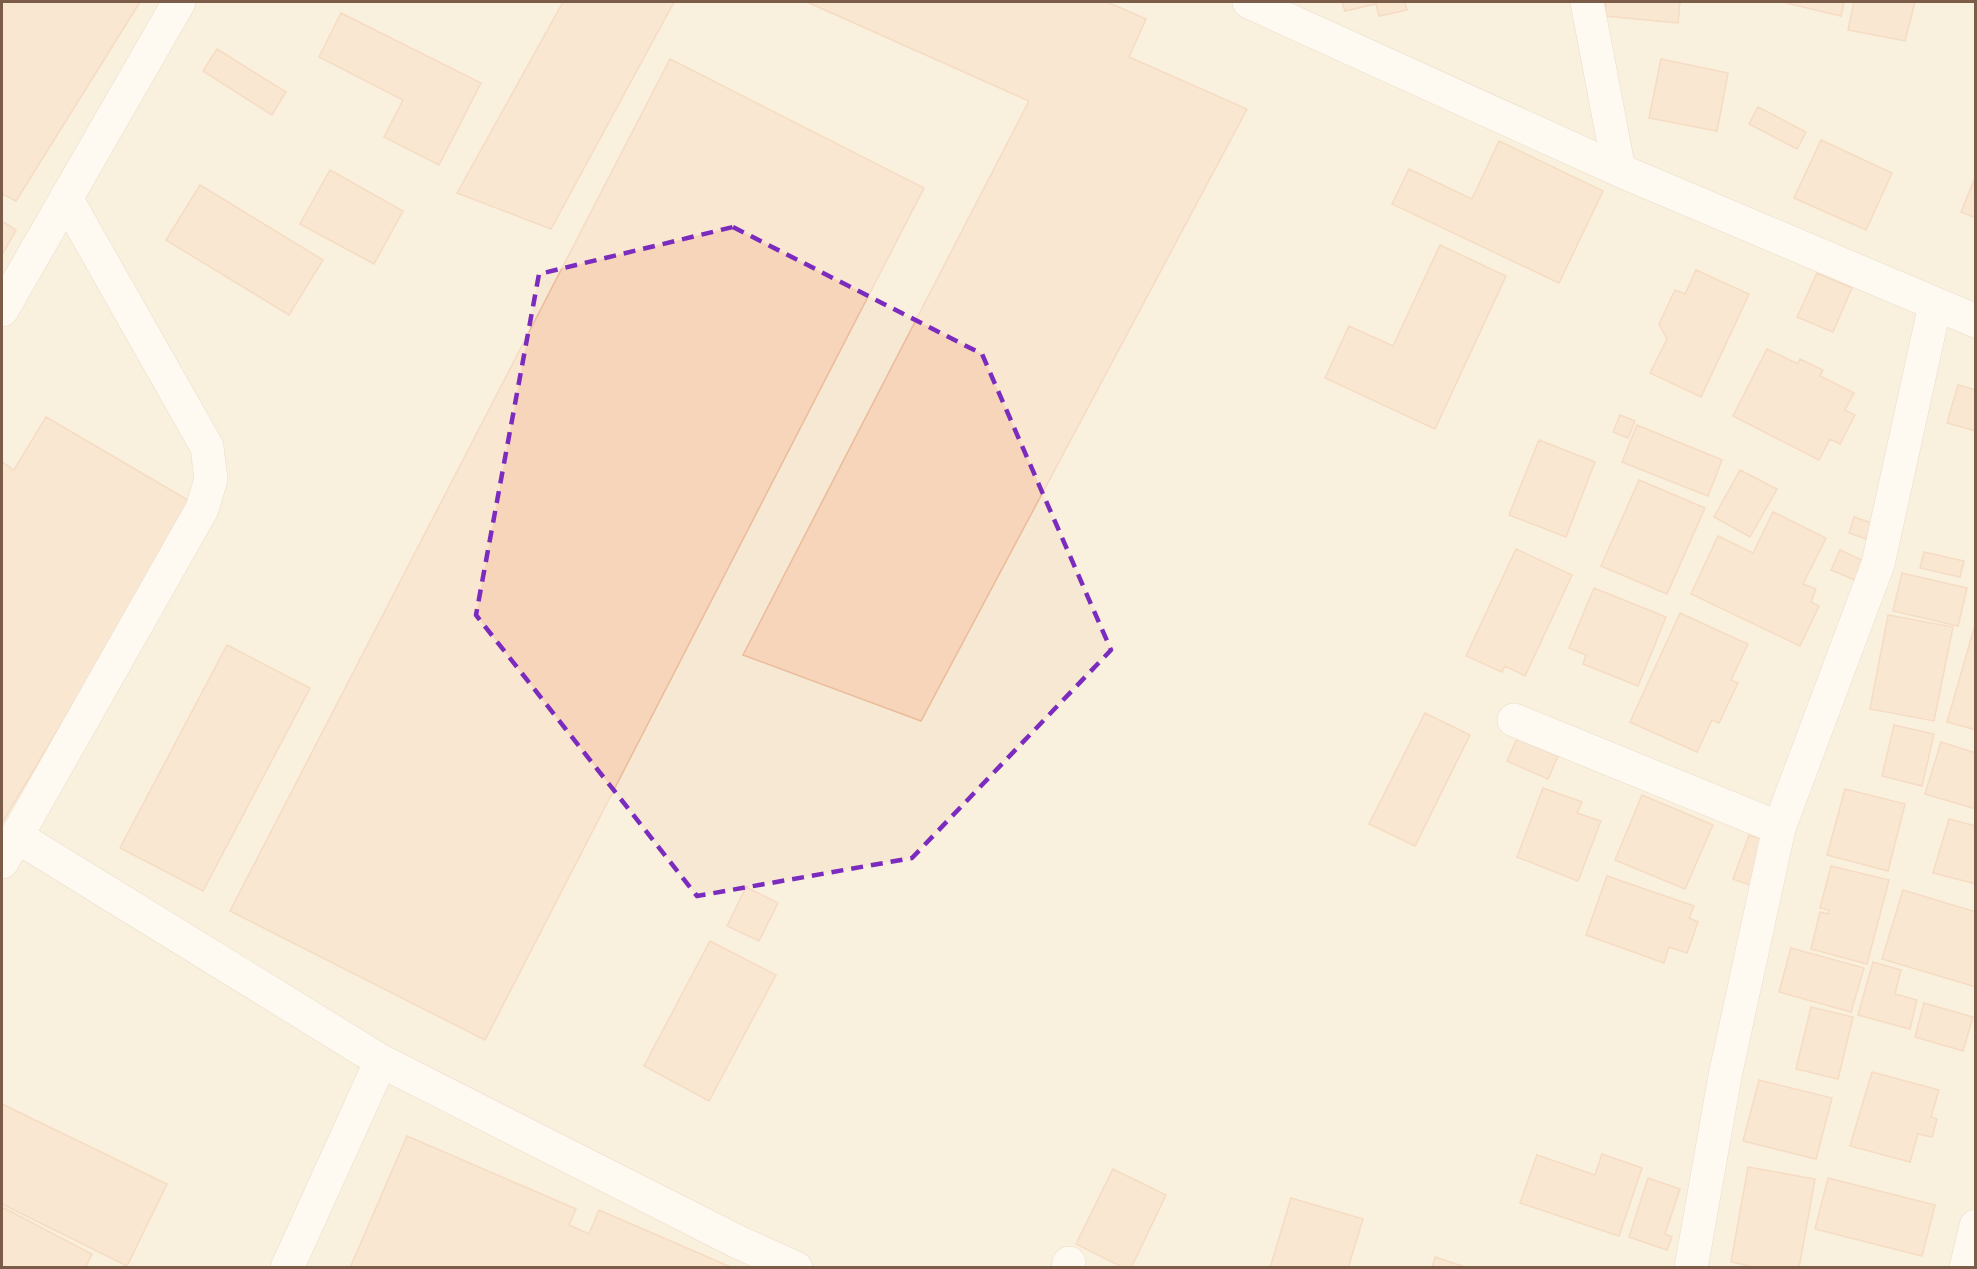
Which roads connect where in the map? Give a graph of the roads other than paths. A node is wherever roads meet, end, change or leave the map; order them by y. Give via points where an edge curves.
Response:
1 (179, 2) edge
2 (1249, 2) edge
3 (1587, 2) edge
4 (1619, 170) junction
5 (66, 198) junction
6 (1935, 305) junction
7 (2, 310) edge
8 (1976, 321) edge
9 (1514, 720) dead end
10 (1779, 828) junction
11 (9, 849) edge
12 (381, 1060) junction
13 (1976, 1226) edge
14 (287, 1268) edge
15 (796, 1268) edge
16 (1690, 1268) edge
17 (1966, 1268) edge

1 - 5 street
2 - 4 street
3 - 4 street
4 - 6 street
5 - 7 street
5 - 11 street via 207,447 211,479 202,509
6 - 8 street
6 - 10 street via 1878,564
9 - 10 street
10 - 16 street via 1725,1076
11 - 12 street
12 - 14 street
12 - 15 street
13 - 17 street

